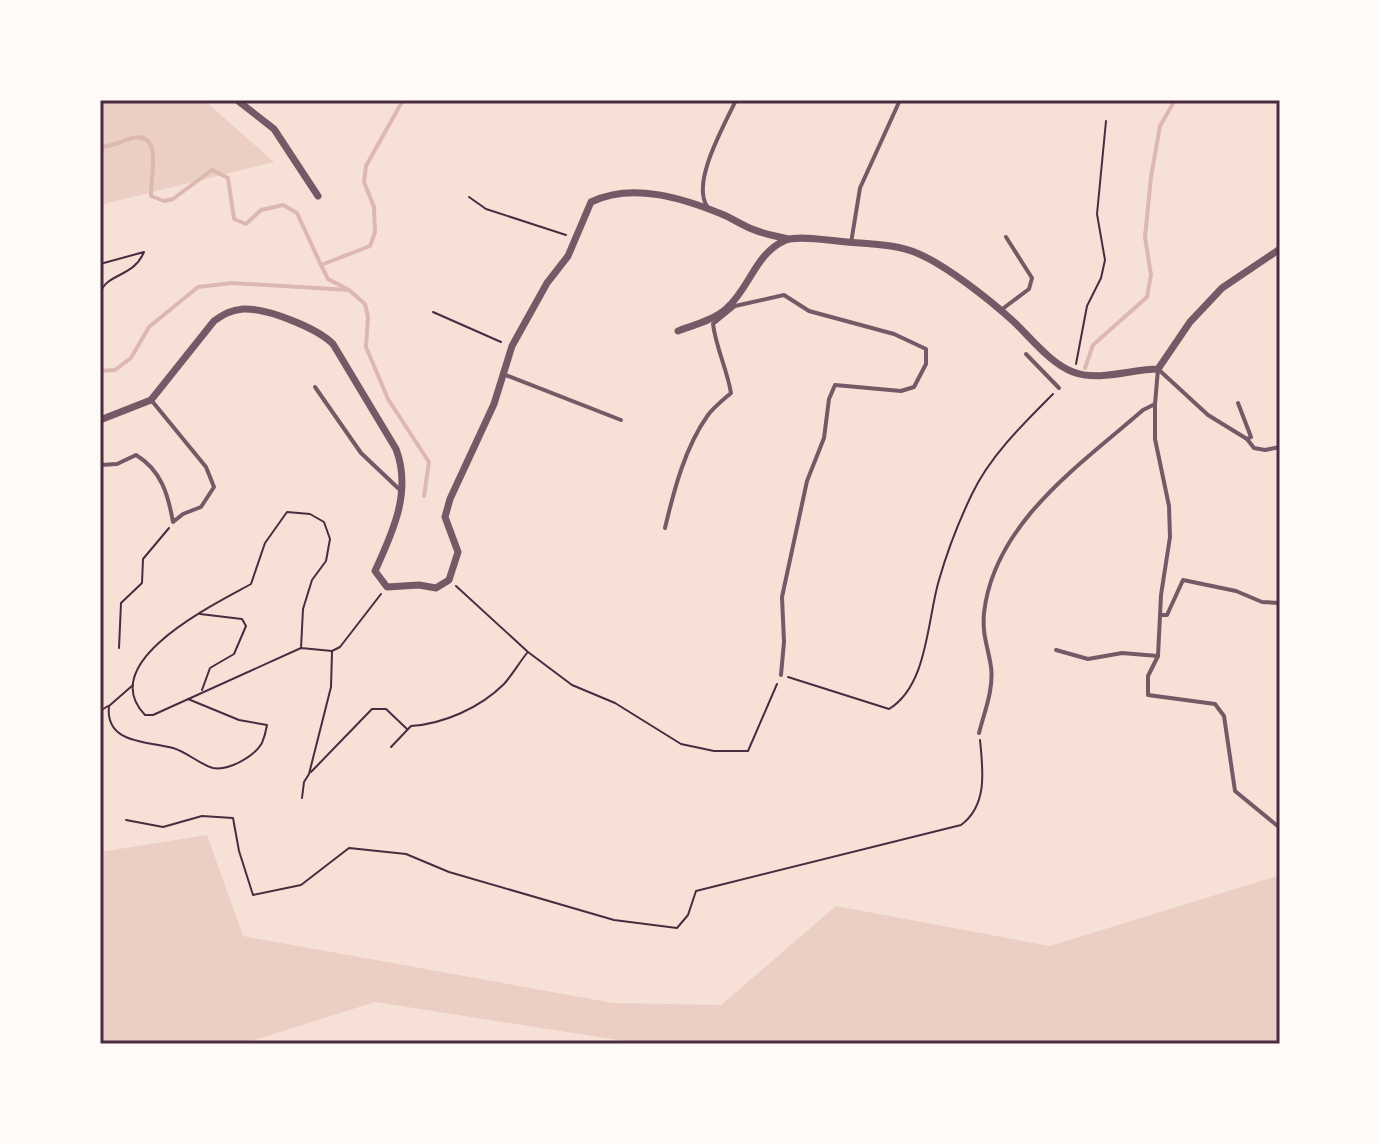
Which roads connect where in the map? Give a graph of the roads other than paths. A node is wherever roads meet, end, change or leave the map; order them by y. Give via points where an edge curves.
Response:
1 (237, 100) edge
2 (736, 100) edge
3 (900, 100) edge
4 (318, 196) dead end
5 (711, 211) junction
6 (1006, 237) dead end
7 (788, 239) junction
8 (851, 243) junction
9 (1280, 249) edge
10 (1001, 310) junction
11 (678, 331) dead end
12 (1026, 354) dead end
13 (1158, 369) junction
14 (503, 374) junction
15 (315, 387) dead end
16 (1059, 388) road end
17 (151, 400) junction
18 (1238, 403) dead end
19 (1155, 404) junction
20 (100, 420) edge
21 (621, 420) dead end
22 (1247, 439) junction
23 (1280, 447) edge
24 (100, 465) edge
25 (402, 492) junction
26 (665, 528) dead end
27 (1280, 603) edge
28 (1160, 615) junction
29 (1056, 650) dead end
30 (1158, 656) junction
31 (781, 675) road end
32 (979, 733) road end
33 (1280, 828) edge

1 - 4 street via 274,129
2 - 5 lane via 705,171 704,202
3 - 8 lane via 860,188
5 - 7 street
5 - 14 street via 645,192 610,193 591,202 568,256 529,312
6 - 10 lane via 1032,278 1029,289
7 - 8 street
7 - 11 street via 764,254 730,306
8 - 10 street via 917,253
9 - 13 street via 1222,288 1190,322
10 - 13 street via 1074,372 1106,375
12 - 16 lane
13 - 19 lane
13 - 22 lane via 1208,415
14 - 21 lane
14 - 25 street via 445,517 458,552 449,580 436,588 387,587 375,571
15 - 25 lane via 361,453
17 - 20 street
17 - 24 lane via 206,467 214,487 201,507 173,522 169,499 152,464 136,455
17 - 25 street via 227,312 263,312 321,333 333,344 396,449 403,467
18 - 22 lane via 1251,437
19 - 28 lane via 1155,439 1170,521
19 - 32 lane via 1038,502 1001,560 985,608 982,635 991,669
22 - 23 lane via 1254,448
26 - 31 lane via 696,433 709,412 731,393 713,324 735,306 784,295 809,311 894,334 926,349 926,364 914,387 901,391 835,385 782,597
27 - 28 lane via 1183,580 1167,615
28 - 30 lane
29 - 30 lane via 1088,659 1122,653
30 - 33 lane via 1148,676 1148,695 1215,704 1224,716 1235,791

